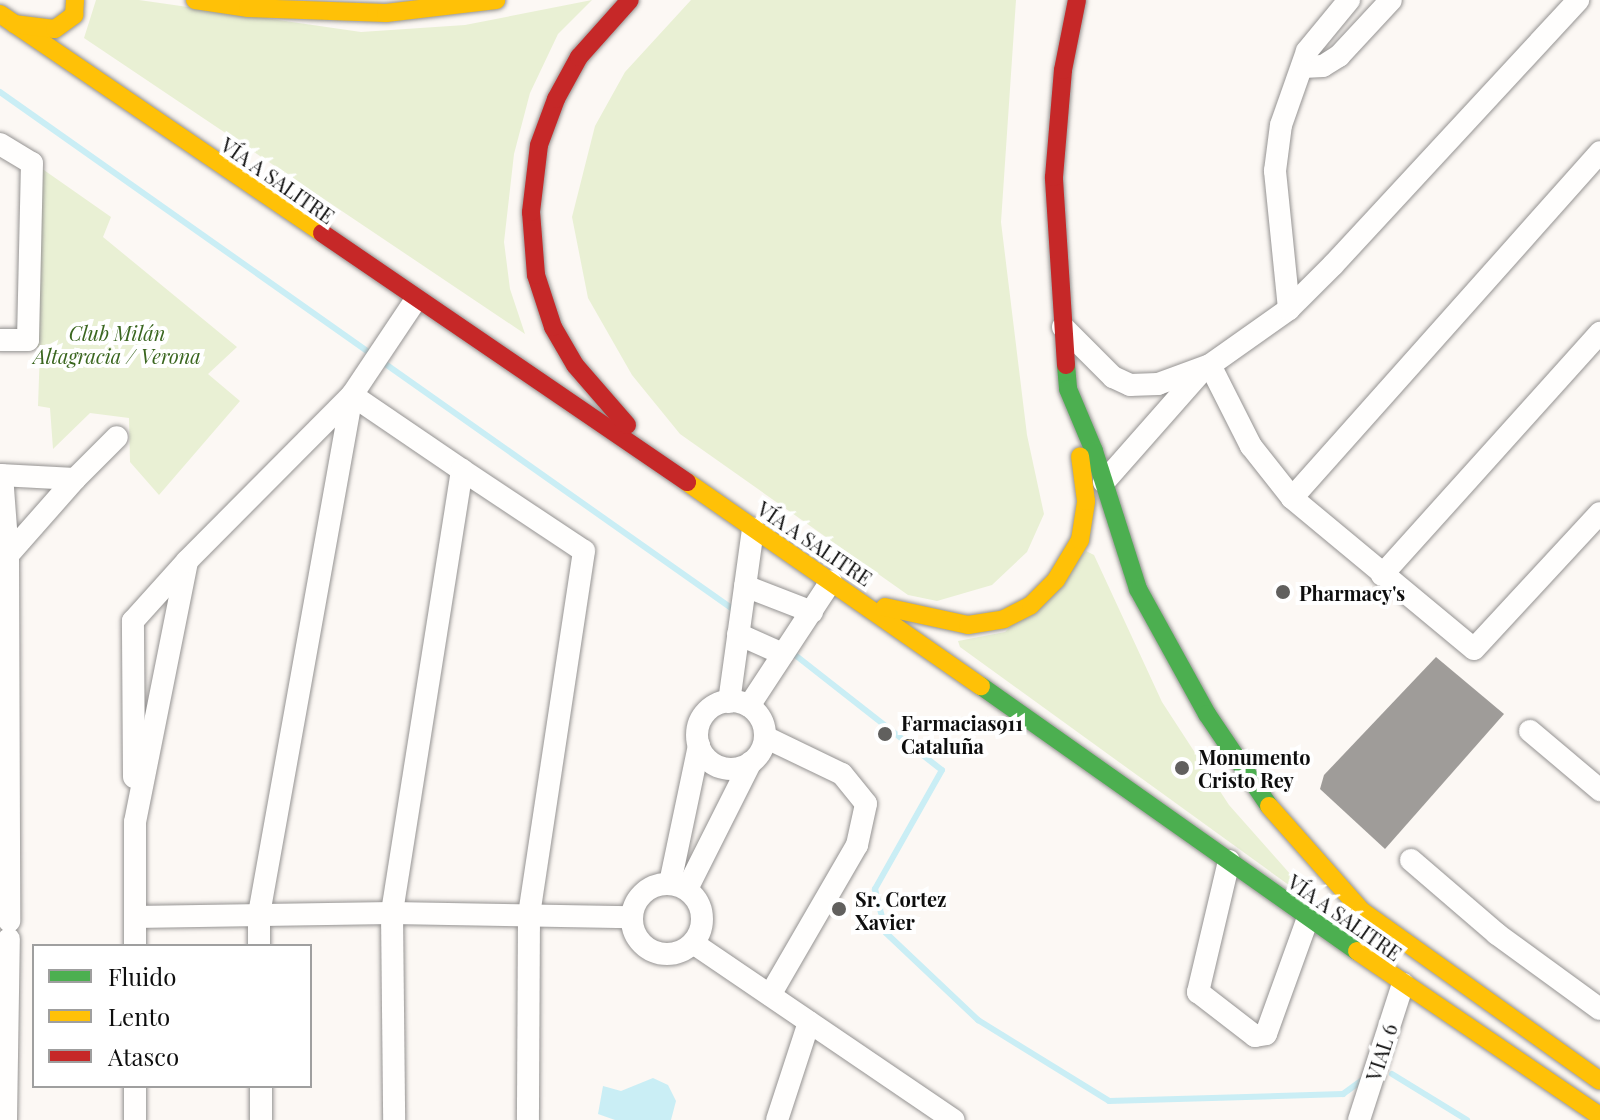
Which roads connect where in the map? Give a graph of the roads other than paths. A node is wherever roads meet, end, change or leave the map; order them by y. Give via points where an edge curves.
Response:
1 (75, 0) edge
2 (195, 0) edge
3 (496, 0) edge
4 (630, 0) edge
5 (1059, 0) edge
6 (1077, 0) edge
7 (1349, 0) edge
8 (1391, 0) edge
9 (1578, 0) edge
10 (7, 19) edge
11 (1303, 67) junction
12 (1063, 70) junction
13 (0, 144) edge
14 (1600, 152) edge
15 (415, 301) junction
16 (1289, 309) junction
17 (1061, 325) junction
18 (1600, 333) edge
19 (0, 340) edge
20 (1206, 368) junction
21 (1068, 389) junction
22 (352, 395) junction
23 (117, 437) dead end
24 (462, 470) junction
25 (1, 475) edge
26 (679, 476) junction
27 (75, 479) junction
28 (1104, 482) junction
29 (1292, 498) junction
30 (1600, 513) edge
31 (753, 529) junction
32 (8, 555) junction
33 (187, 561) junction
34 (1382, 575) junction
35 (831, 581) junction
36 (745, 586) junction
37 (858, 599) junction
38 (812, 612) junction
39 (738, 634) junction
40 (783, 654) junction
41 (739, 704) junction
42 (1530, 731) dead end
43 (765, 737) junction
44 (699, 745) junction
45 (751, 762) junction
46 (1600, 790) edge
47 (135, 822) junction
48 (1411, 860) dead end
49 (1229, 861) junction
50 (3, 869) edge
51 (678, 886) junction
52 (392, 913) junction
53 (259, 914) junction
54 (529, 914) junction
55 (135, 917) junction
56 (631, 917) junction
57 (1308, 918) junction
58 (693, 943) junction
59 (135, 944) edge
60 (259, 944) edge
61 (1403, 984) junction
62 (770, 995) junction
63 (3, 997) edge
64 (1600, 1009) edge
65 (809, 1022) junction
66 (1600, 1081) edge
67 (135, 1088) edge
68 (261, 1088) edge
69 (920, 1110) edge
70 (1600, 1116) edge
71 (4, 1119) edge
72 (135, 1120) edge
73 (261, 1120) edge
74 (394, 1120) edge
75 (528, 1120) edge
76 (777, 1120) edge
77 (953, 1120) edge
78 (1359, 1120) edge

1 - 10 main road via 74,15 55,29
2 - 3 main road via 248,8 386,13
4 - 26 main road via 579,57 546,122 531,192 533,254 546,308 575,365
5 - 12 main road
6 - 12 main road
7 - 11 street via 1317,34
8 - 11 street via 1339,56 1323,66
9 - 16 street
10 - 15 main road, VÍA A SALITRE
11 - 16 street via 1281,125 1275,171
12 - 17 main road, VÍA A SALITRE via 1054,177
13 - 19 street via 32,163 28,340
14 - 29 street
15 - 22 street
15 - 26 main road, VÍA A SALITRE
16 - 20 street
17 - 20 street via 1106,371 1130,385 1146,387
17 - 21 main road, VÍA A SALITRE
18 - 34 street
20 - 28 street
20 - 29 street via 1251,446
21 - 28 main road, VÍA A SALITRE
21 - 37 main road via 1086,488 1085,515 1072,556 1043,595 1017,614 968,625
22 - 24 street
22 - 33 street
22 - 53 street
23 - 27 street
24 - 52 street
24 - 54 street via 584,551
25 - 27 street
25 - 32 street
26 - 31 main road, VÍA A SALITRE
27 - 32 street
28 - 66 main road, VÍA A SALITRE via 1138,589 1207,714 1281,824 1362,911
29 - 34 street
30 - 34 street via 1474,649
31 - 35 main road, VÍA A SALITRE
31 - 36 street
32 - 50 street
33 - 47 street
33 - 47 street via 133,621
35 - 37 main road, VÍA A SALITRE
35 - 38 street
36 - 38 street
36 - 39 street
37 - 49 main road, VÍA A SALITRE
38 - 40 street
39 - 40 street
39 - 41 street
40 - 41 street
41 - 43 street via 761,720
41 - 44 street via 704,716
42 - 46 street
43 - 45 street
43 - 62 street via 842,774 866,804 857,845
44 - 45 street via 720,767
44 - 51 street
45 - 51 street
47 - 55 street
48 - 64 street via 1497,934
49 - 57 main road, VÍA A SALITRE
49 - 57 street via 1198,992 1255,1036 1266,1034
50 - 63 street via 9,930
51 - 56 street via 648,888
51 - 58 street via 703,914
52 - 53 street
52 - 54 street
52 - 74 street
53 - 55 street
53 - 60 street
54 - 56 street
54 - 75 street
55 - 59 street
56 - 58 street via 633,930 648,949 672,954
57 - 61 main road, VÍA A SALITRE
58 - 62 street
61 - 70 main road, VÍA A SALITRE
61 - 78 street, VIAL 6
62 - 65 street
63 - 71 street
65 - 69 street
65 - 76 street
67 - 72 street
68 - 73 street
69 - 77 street

